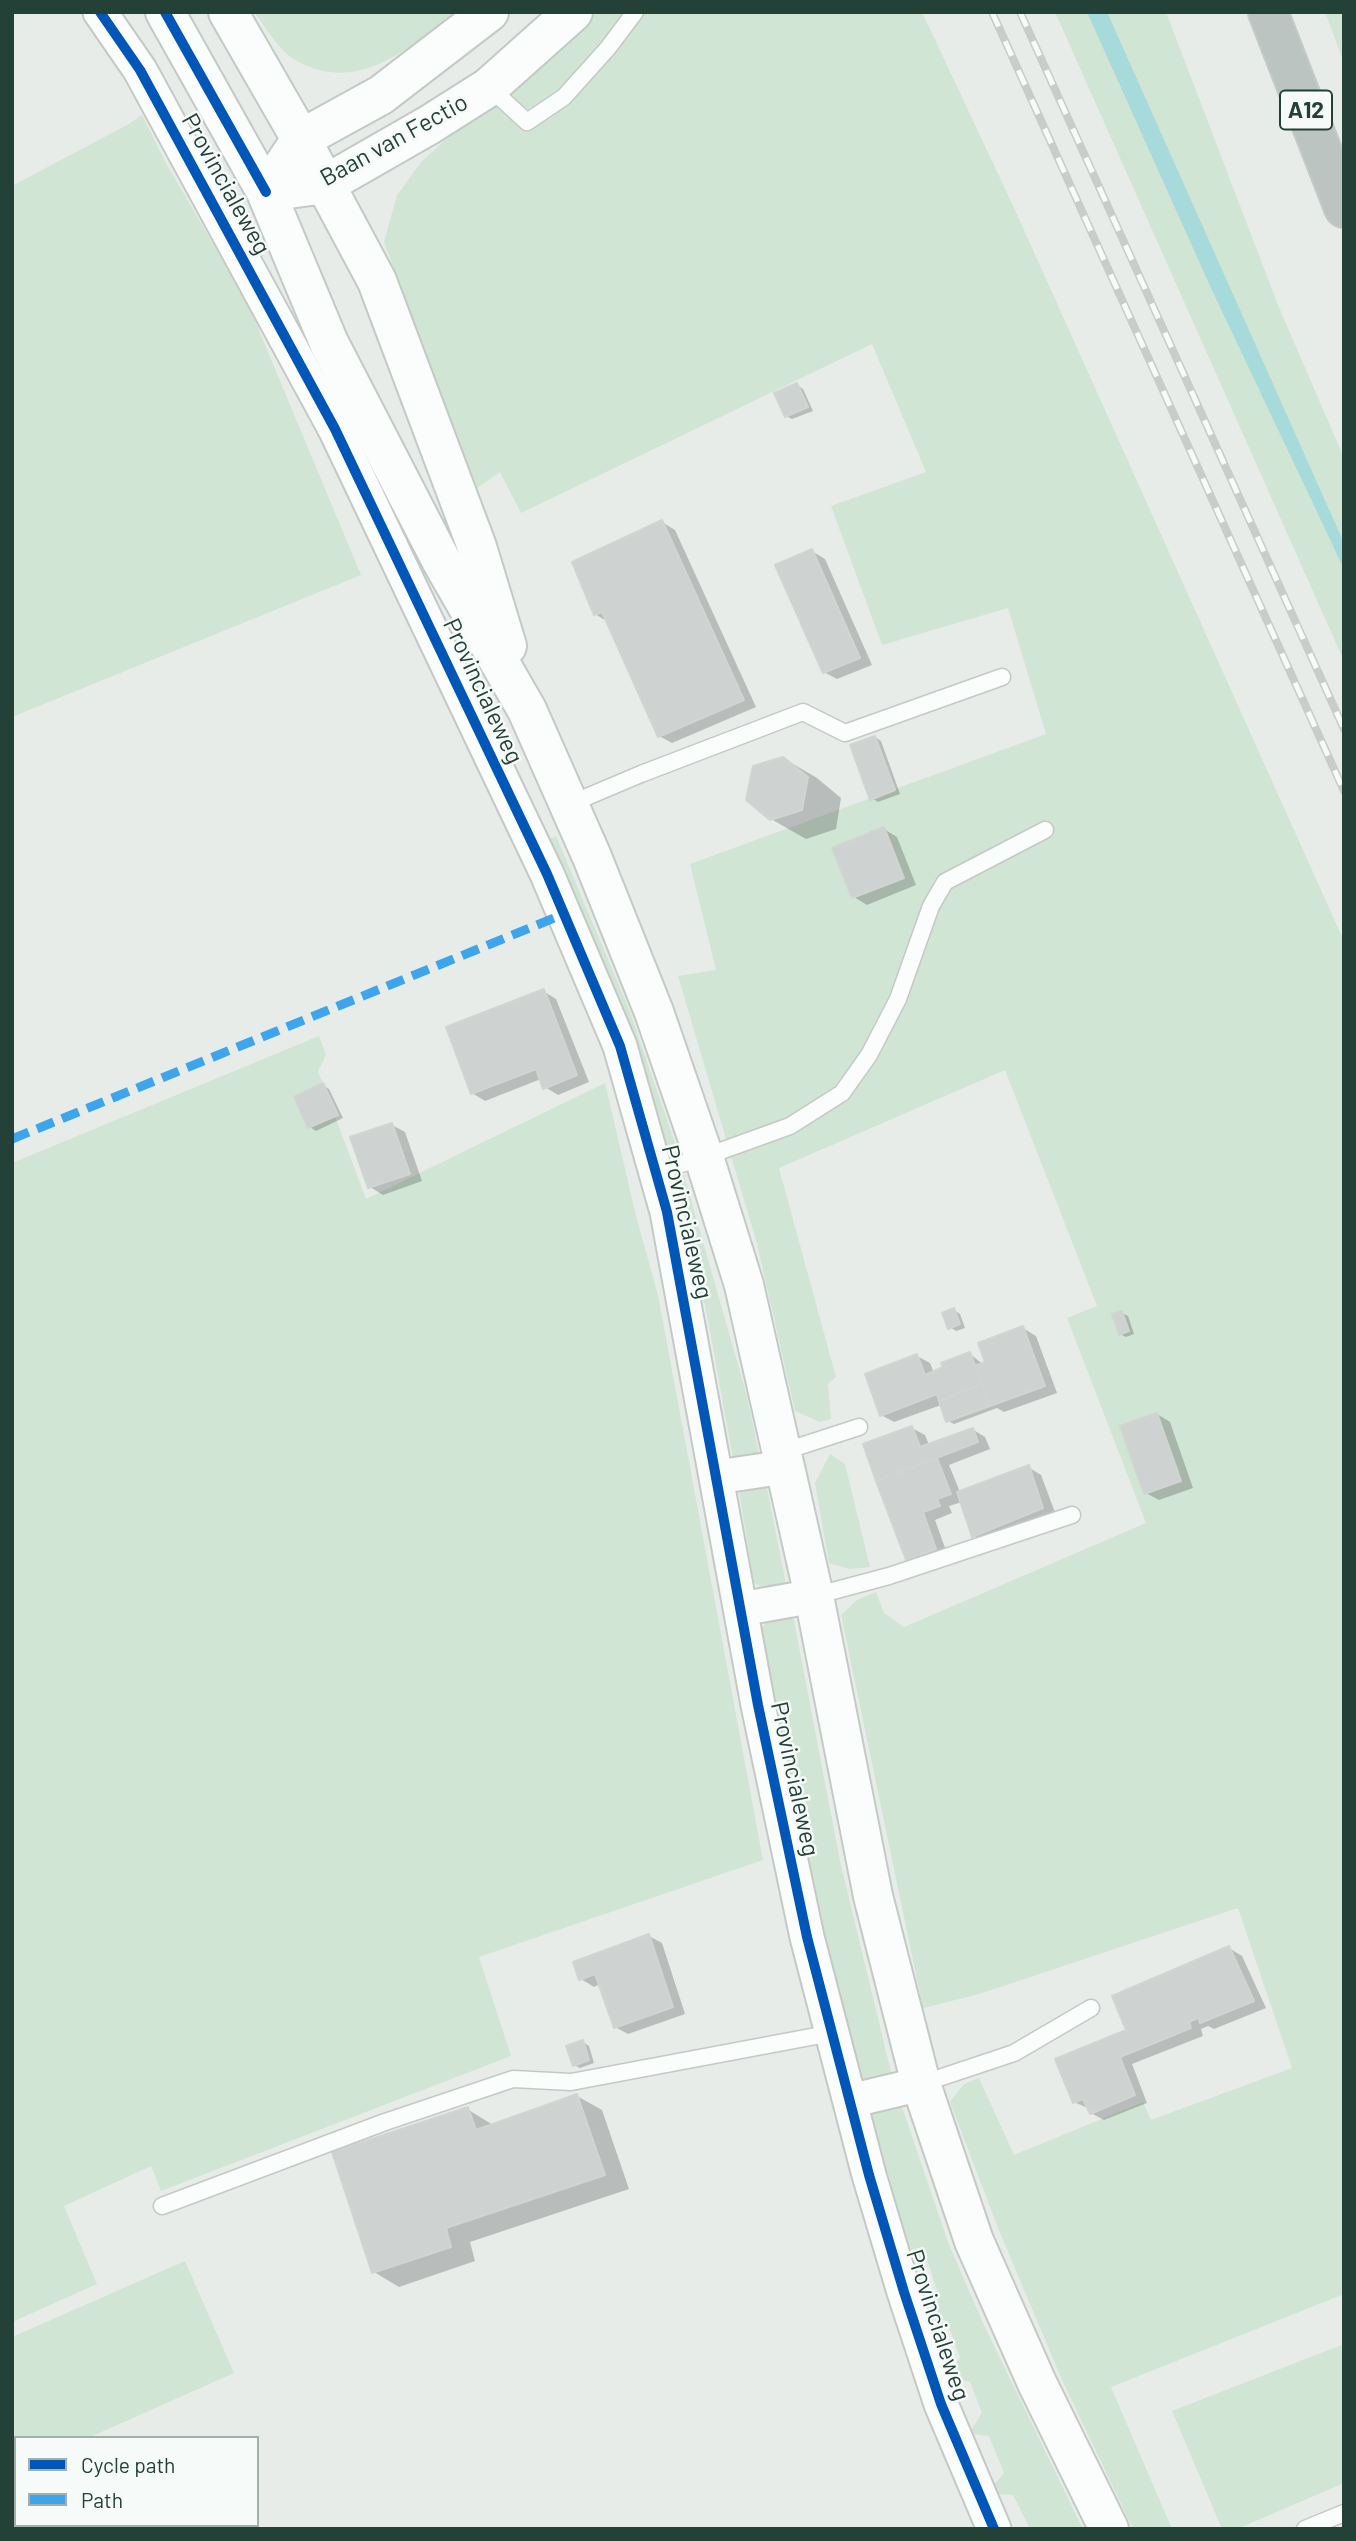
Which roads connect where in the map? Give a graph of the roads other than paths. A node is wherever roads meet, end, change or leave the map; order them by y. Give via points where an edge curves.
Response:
1 (100, 12) edge
2 (165, 12) edge
3 (228, 12) edge
4 (489, 12) edge
5 (573, 12) edge
6 (635, 12) edge
7 (1268, 12) edge
8 (489, 87) junction
9 (301, 139) junction
10 (326, 184) junction
11 (266, 192) junction
12 (1344, 208) edge
13 (1002, 677) dead end
14 (527, 710) junction
15 (570, 804) junction
16 (1045, 830) dead end
17 (704, 1157) junction
18 (655, 1172) junction
19 (859, 1427) dead end
20 (784, 1460) junction
21 (717, 1477) junction
22 (1072, 1515) dead end
23 (814, 1596) junction
24 (741, 1609) junction
25 (1091, 2008) dead end
26 (832, 2033) junction
27 (921, 2084) junction
28 (849, 2101) junction
29 (162, 2206) dead end
30 (1344, 2513) edge
31 (994, 2529) edge
32 (1109, 2529) edge
33 (1305, 2529) edge

1 - 18 street, Provincialeweg via 140,69 335,429 564,914 620,1046
2 - 11 main road, Provincialeweg
3 - 9 main road, Provincialeweg
4 - 9 main road, Baan van Fectio via 380,95
5 - 8 main road, Baan van Fectio
6 - 8 lane via 564,97 527,122
7 - 12 highway, A12
8 - 10 main road, Baan van Fectio
9 - 10 main road, Provincialeweg
9 - 11 main road, Baan van Fectio
10 - 11 main road, Baan van Fectio
10 - 14 main road, Provincialeweg via 377,281 477,547
11 - 14 main road, Provincialeweg via 329,343 442,562
13 - 15 lane via 845,733 803,712
14 - 15 main road, Provincialeweg
15 - 17 main road, Provincialeweg via 654,1012
16 - 17 lane via 945,882 931,906 898,999 869,1055 842,1093 790,1126
17 - 18 lane
17 - 20 main road, Provincialeweg via 744,1284
18 - 21 street, Provincialeweg via 667,1212
19 - 20 lane
20 - 21 street
20 - 23 main road, Provincialeweg
21 - 24 street, Provincialeweg
22 - 23 lane
23 - 24 street
23 - 27 main road, Provincialeweg via 873,1896
24 - 26 street, Provincialeweg via 807,1937
25 - 27 lane via 1014,2053
26 - 28 street, Provincialeweg
26 - 29 lane via 571,2082 513,2079
27 - 28 street
27 - 32 main road, Provincialeweg via 974,2241
28 - 31 street, Provincialeweg via 940,2404
30 - 33 lane

